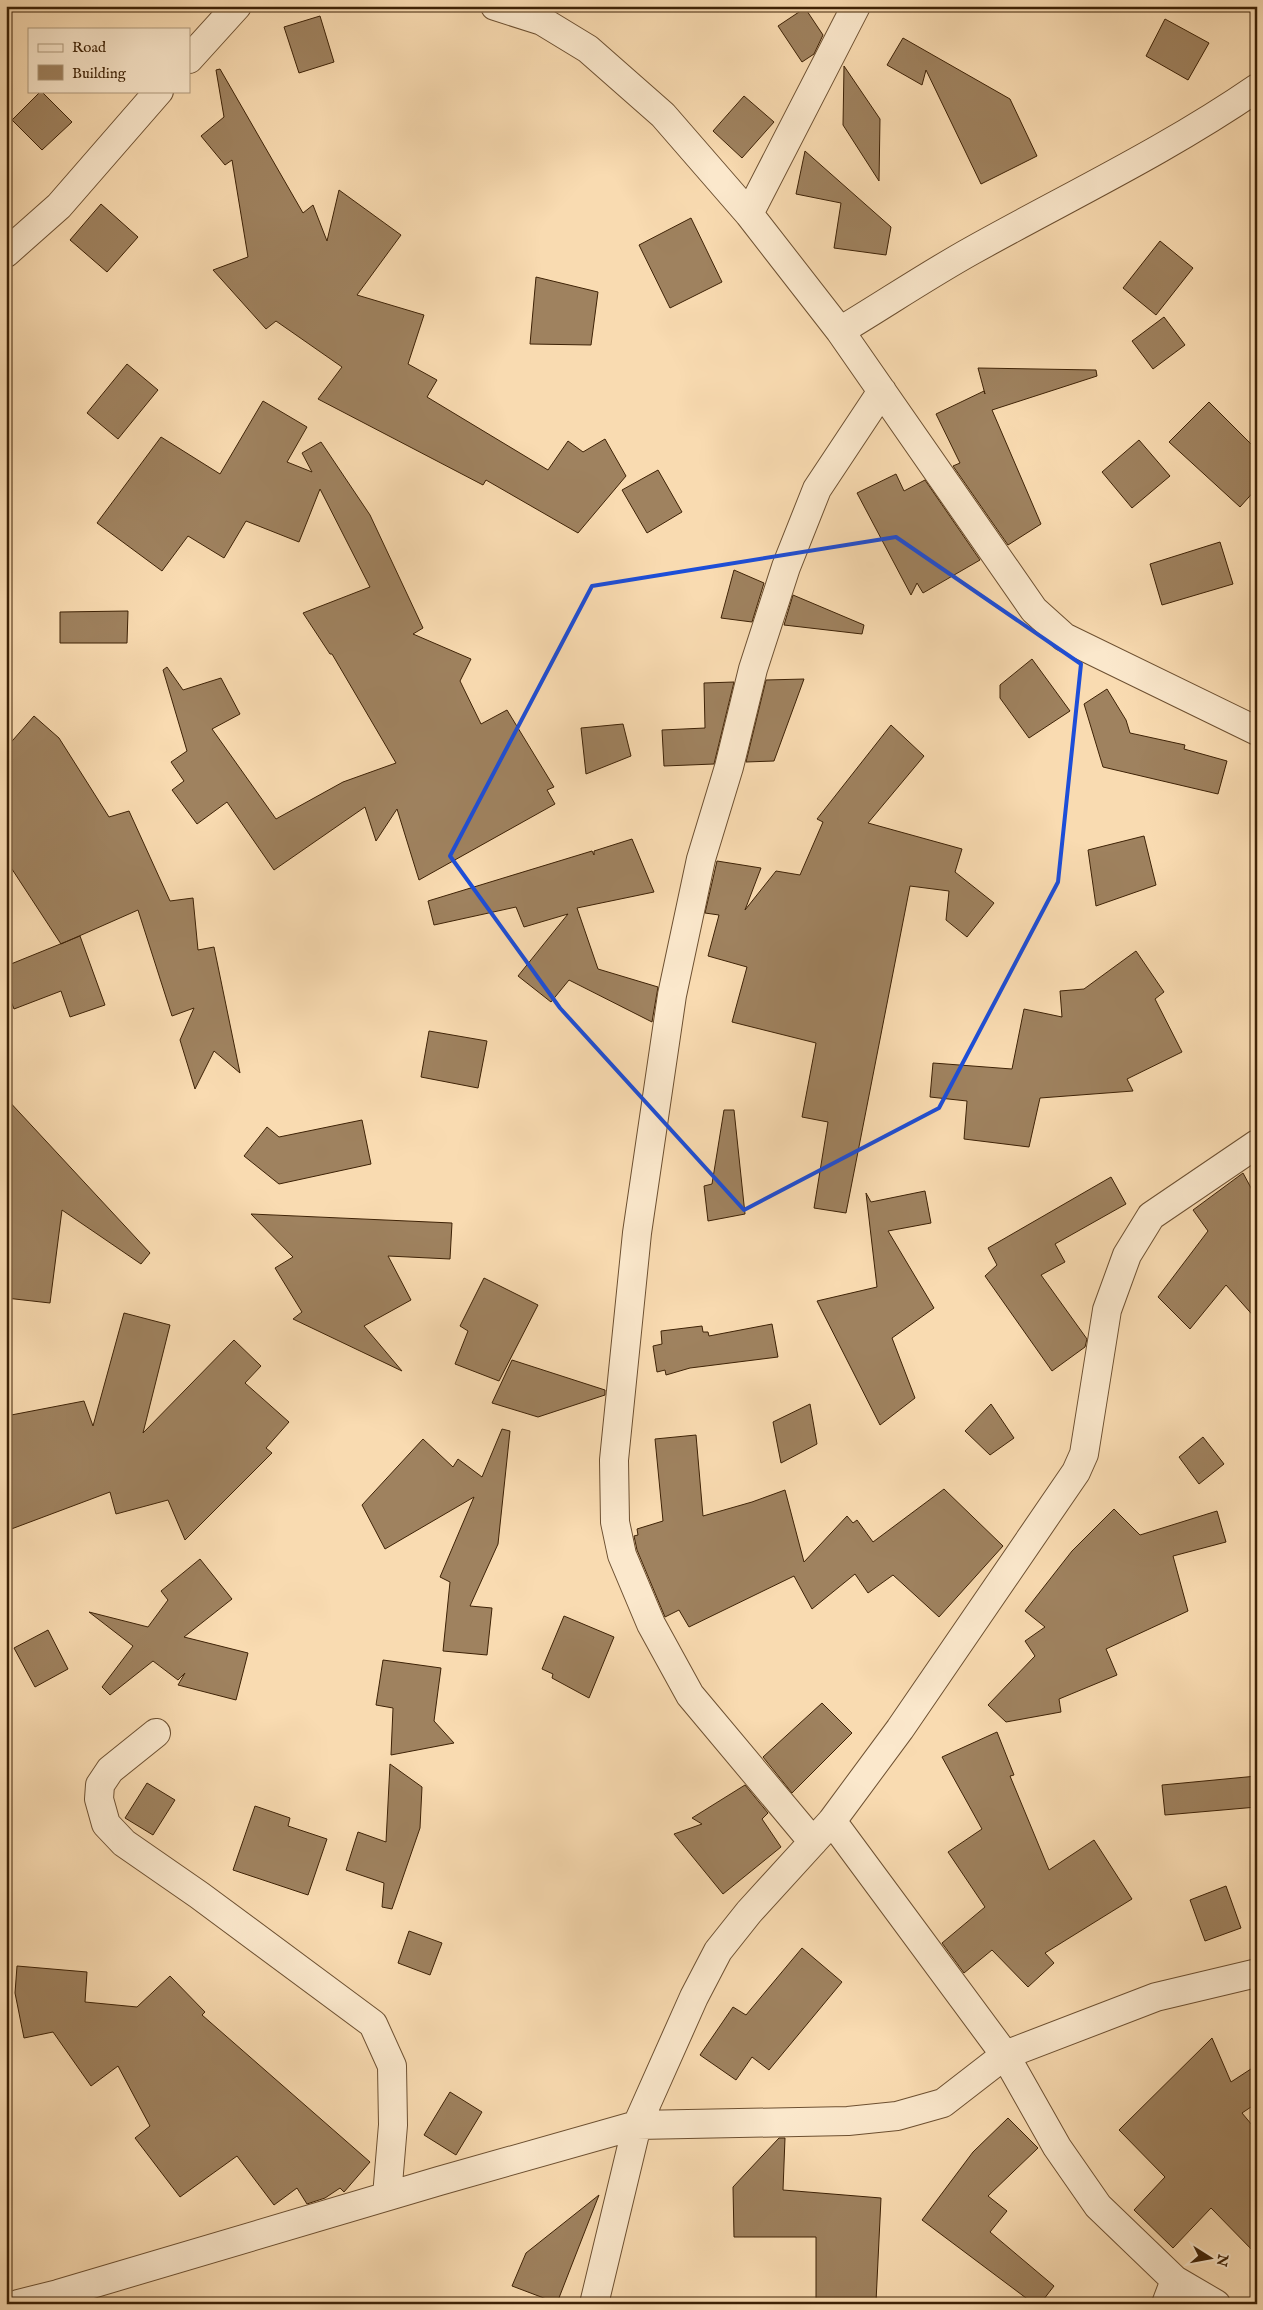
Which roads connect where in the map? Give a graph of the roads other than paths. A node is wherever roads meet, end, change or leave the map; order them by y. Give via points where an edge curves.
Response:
1 (237, 6) edge
2 (494, 6) edge
3 (856, 6) edge
4 (190, 58) edge
5 (1257, 88) edge
6 (158, 92) edge
7 (749, 214) junction
8 (6, 252) edge
9 (840, 331) junction
10 (882, 391) junction
11 (1257, 731) edge
12 (1257, 1144) edge
13 (156, 1733) dead end
14 (832, 1821) junction
15 (812, 1842) junction
16 (1257, 1972) edge
17 (1005, 2055) junction
18 (638, 2125) junction
19 (387, 2196) junction
20 (1170, 2292) edge
21 (18, 2304) edge
22 (594, 2304) edge
23 (1216, 2304) edge

1 - 4 street
2 - 7 street via 542,22 588,49 663,115
3 - 7 street
5 - 9 street via 1148,156 972,251
6 - 8 street via 59,206
7 - 9 street
9 - 10 street
10 - 11 street via 1034,610 1064,637
10 - 15 street via 817,489 786,567 753,669 729,767 701,859 672,995 637,1233 614,1460 615,1522 622,1555 651,1624 690,1695
12 - 14 street via 1151,1216 1127,1255 1107,1310 1084,1454 1076,1472 900,1729
13 - 19 street via 110,1770 100,1785 99,1800 106,1824 124,1843 373,2024 392,2066 393,2125
14 - 15 street
14 - 17 street
15 - 18 street via 718,1951 694,1997
16 - 17 street via 1156,1997
17 - 18 street via 944,2103 897,2116 848,2122
17 - 20 street via 1057,2147 1098,2206
18 - 19 street
18 - 22 street
19 - 21 street
20 - 23 street

